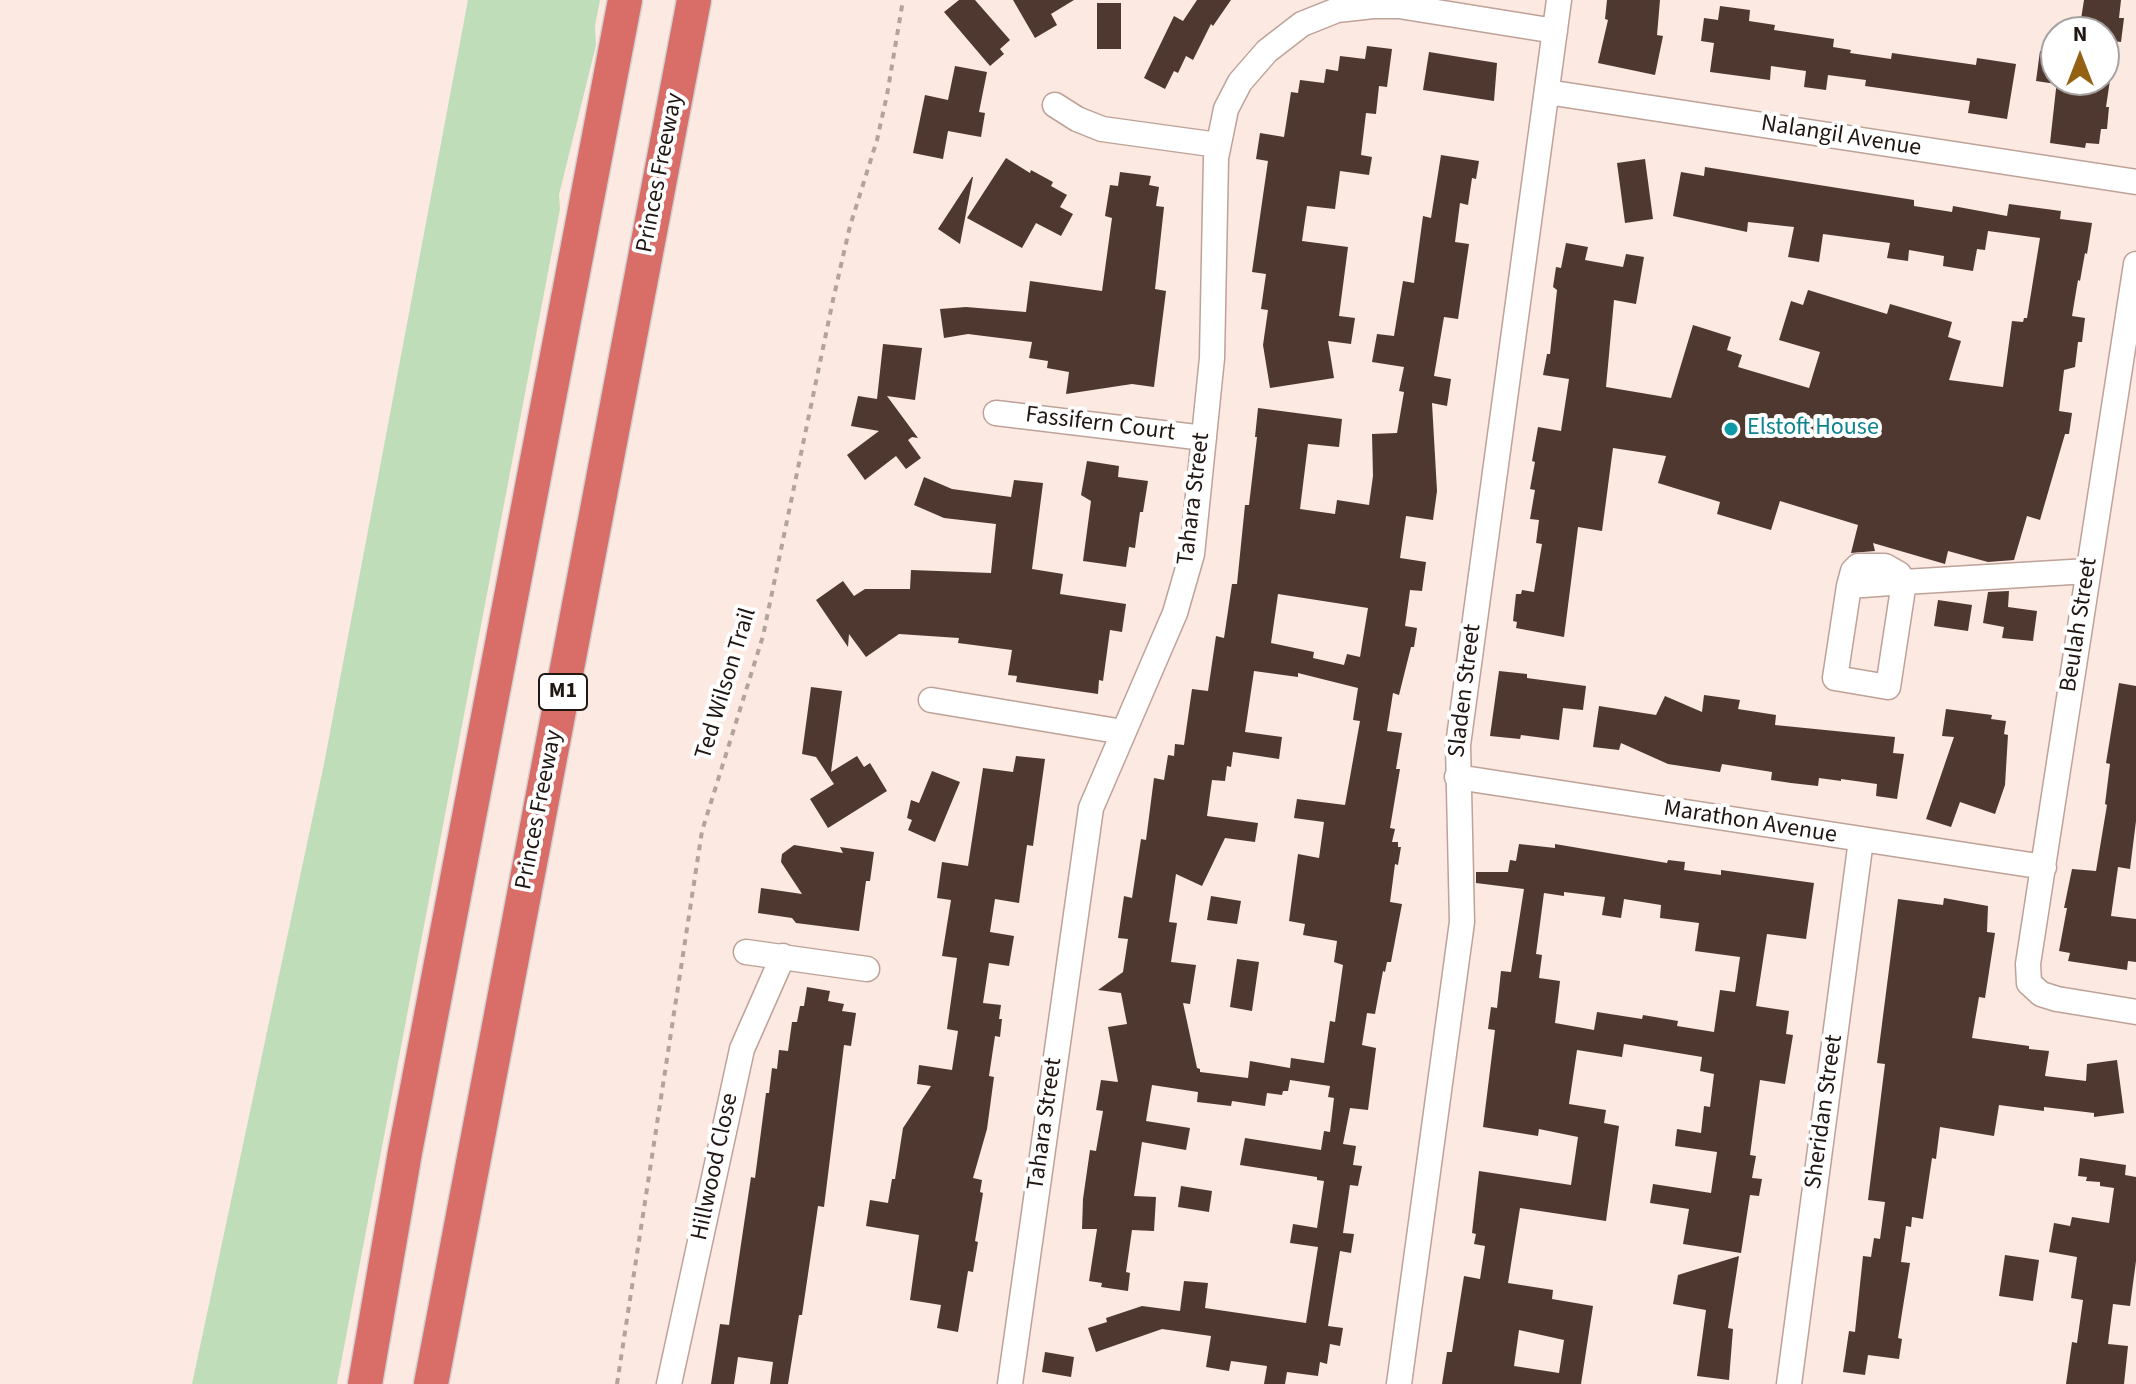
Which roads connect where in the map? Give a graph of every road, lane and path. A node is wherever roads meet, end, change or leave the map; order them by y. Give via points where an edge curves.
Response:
1 (625, 0) edge
2 (694, 0) edge
3 (903, 0) edge
4 (1559, 0) edge
5 (1321, 7) edge
6 (1555, 31) junction
7 (1547, 92) junction
8 (1055, 105) dead end
9 (1218, 145) junction
10 (2136, 182) edge
11 (2136, 264) edge
12 (2132, 316) edge
13 (996, 413) dead end
14 (1204, 438) junction
15 (2088, 571) junction
16 (1904, 582) junction
17 (931, 700) dead end
18 (1123, 732) junction
19 (1457, 777) junction
20 (1861, 840) junction
21 (2044, 867) junction
22 (746, 952) dead end
23 (783, 956) junction
24 (867, 969) dead end
25 (2136, 1012) edge
26 (365, 1384) edge
27 (431, 1384) edge
28 (617, 1384) edge
29 (669, 1384) edge
30 (1010, 1384) edge
31 (1399, 1384) edge
32 (1789, 1384) edge

1 - 26 highway
2 - 27 highway, Princes Freeway / M1
3 - 28 path, Ted Wilson Trail via 887,95 833,300 763,636 702,831
4 - 6 street, Sladen Street
5 - 6 street, Tahara Street via 1387,5
5 - 9 street, Tahara Street via 1249,70 1232,96
6 - 7 street, Sladen Street
7 - 10 street, Nalangil Avenue
7 - 19 street, Sladen Street
8 - 9 street via 1102,129
9 - 14 street, Tahara Street via 1212,358
11 - 12 street, Beulah Street
12 - 15 street, Beulah Street
13 - 14 street, Fassifern Court
14 - 18 street, Tahara Street via 1192,554 1175,613
15 - 16 street
15 - 21 street, Beulah Street
16 - 16 street via 1888,687 1835,678 1849,586
17 - 18 street
18 - 30 street, Tahara Street via 1091,808
19 - 20 street, Marathon Avenue
19 - 31 street, Sladen Street via 1462,922
20 - 21 street, Marathon Avenue
20 - 32 street, Sheridan Street
21 - 25 street, Beulah Street via 2029,954 2031,986 2057,999
22 - 23 street
23 - 24 street
23 - 29 street, Hillwood Close via 742,1049

